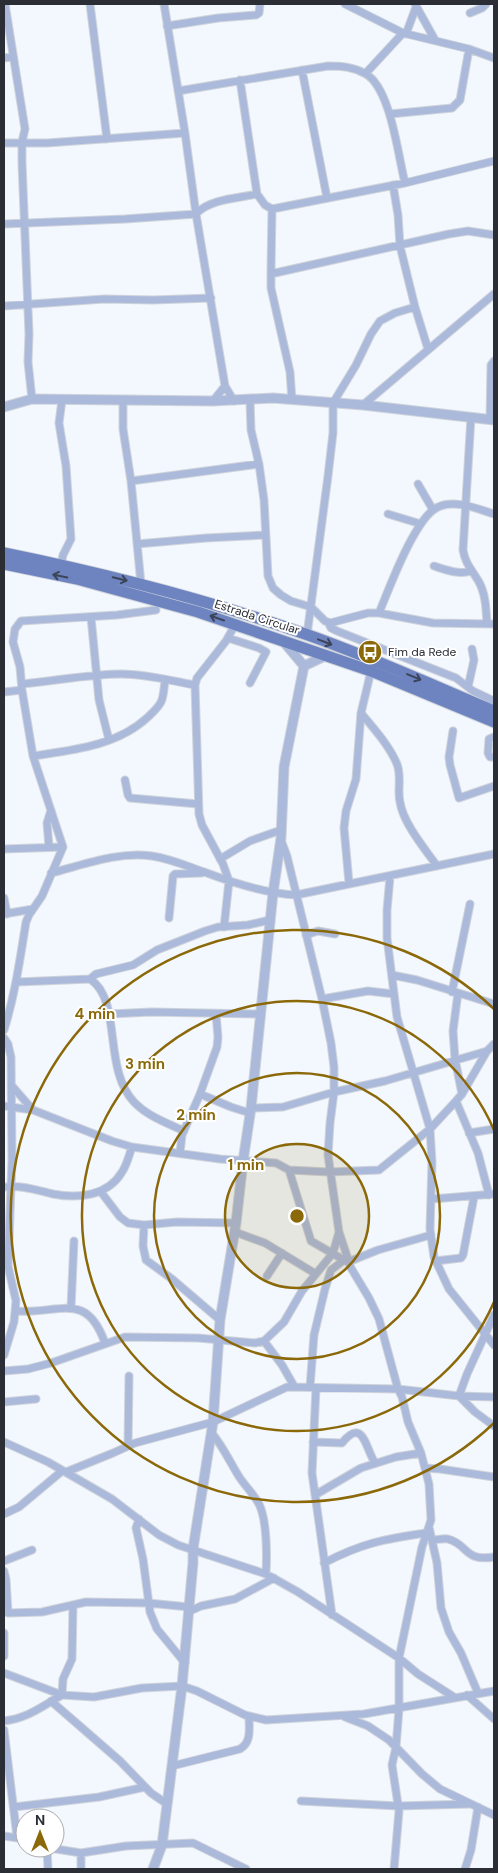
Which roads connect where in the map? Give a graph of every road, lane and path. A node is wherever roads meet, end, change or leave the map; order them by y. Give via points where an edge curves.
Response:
1 (5, 4) edge
2 (90, 4) edge
3 (164, 4) edge
4 (260, 4) edge
5 (345, 4) edge
6 (486, 4) edge
7 (415, 5) edge
8 (470, 13) dead end
9 (167, 26) junction
10 (405, 33) junction
11 (435, 40) junction
12 (469, 49) junction
13 (12, 57) junction
14 (4, 58) edge
15 (494, 58) edge
16 (302, 70) junction
17 (366, 74) junction
18 (240, 80) junction
19 (178, 91) junction
20 (390, 114) junction
21 (185, 134) junction
22 (107, 139) junction
23 (22, 142) junction
24 (4, 143) edge
25 (494, 160) edge
26 (405, 183) junction
27 (393, 185) junction
28 (257, 194) junction
29 (327, 198) junction
30 (272, 209) junction
31 (196, 214) junction
32 (25, 223) junction
33 (4, 224) edge
34 (494, 235) edge
35 (400, 246) junction
36 (271, 271) junction
37 (494, 294) edge
38 (211, 298) junction
39 (27, 305) junction
40 (4, 306) edge
41 (414, 307) junction
42 (428, 349) junction
43 (494, 361) edge
44 (225, 386) junction
45 (32, 399) junction
46 (62, 400) junction
47 (123, 400) junction
48 (250, 400) junction
49 (292, 400) junction
50 (214, 401) junction
51 (234, 401) junction
52 (333, 403) junction
53 (363, 405) junction
54 (4, 407) edge
55 (471, 417) junction
56 (492, 420) edge
57 (259, 464) junction
58 (130, 481) junction
59 (418, 484) dead end
60 (465, 506) junction
61 (433, 510) junction
62 (388, 514) dead end
63 (494, 514) edge
64 (421, 524) junction
65 (265, 535) junction
66 (137, 544) junction
67 (4, 553) edge
68 (4, 564) edge
69 (61, 565) junction
70 (434, 566) dead end
71 (471, 571) junction
72 (141, 584) junction
73 (311, 606) junction
74 (156, 610) dead end
75 (379, 613) junction
76 (91, 617) junction
77 (328, 622) junction
78 (491, 624) edge
79 (235, 625) junction
80 (307, 635) junction
81 (228, 638) junction
82 (282, 640) junction
83 (13, 642) junction
84 (4, 646) edge
85 (472, 649) dead end
86 (328, 655) junction
87 (304, 666) junction
88 (371, 671) junction
89 (95, 676) junction
90 (165, 680) junction
91 (250, 683) dead end
92 (195, 685) junction
93 (22, 687) junction
94 (468, 687) junction
95 (4, 692) edge
96 (494, 700) edge
97 (494, 710) edge
98 (361, 713) junction
99 (494, 722) edge
100 (453, 731) dead end
101 (494, 737) edge
102 (109, 740) junction
103 (33, 756) junction
104 (494, 757) edge
105 (125, 780) dead end
106 (494, 786) edge
107 (198, 804) junction
108 (51, 810) junction
109 (281, 834) junction
110 (50, 847) junction
111 (63, 847) junction
112 (4, 849) edge
113 (494, 854) edge
114 (220, 859) junction
115 (436, 866) junction
116 (51, 873) junction
117 (204, 873) junction
118 (390, 877) junction
119 (229, 881) junction
120 (349, 883) junction
121 (273, 893) junction
122 (296, 895) junction
123 (4, 898) edge
124 (470, 904) dead end
125 (33, 909) junction
126 (5, 914) edge
127 (169, 918) dead end
128 (270, 920) junction
129 (224, 927) junction
130 (335, 934) dead end
131 (306, 935) junction
132 (392, 975) junction
133 (90, 979) junction
134 (16, 982) junction
135 (455, 992) junction
136 (394, 994) junction
137 (322, 999) junction
138 (494, 1004) edge
139 (110, 1014) junction
140 (216, 1014) junction
141 (261, 1014) junction
142 (4, 1030) edge
143 (4, 1038) edge
144 (494, 1044) edge
145 (486, 1051) junction
146 (455, 1059) junction
147 (413, 1072) junction
148 (12, 1086) junction
149 (334, 1092) junction
150 (200, 1094) junction
151 (462, 1094) junction
152 (456, 1101) junction
153 (4, 1106) edge
154 (12, 1106) junction
155 (33, 1110) junction
156 (250, 1111) junction
157 (494, 1128) edge
158 (430, 1129) junction
159 (184, 1131) junction
160 (469, 1133) junction
161 (132, 1147) junction
162 (180, 1152) junction
163 (243, 1161) junction
164 (289, 1170) junction
165 (330, 1172) junction
166 (12, 1185) junction
167 (4, 1187) edge
168 (101, 1192) junction
169 (492, 1195) edge
170 (474, 1197) junction
171 (432, 1198) junction
172 (144, 1225) junction
173 (236, 1228) junction
174 (339, 1232) junction
175 (431, 1235) junction
176 (74, 1241) dead end
177 (333, 1253) junction
178 (282, 1254) junction
179 (346, 1261) junction
180 (435, 1261) junction
181 (316, 1274) junction
182 (267, 1276) dead end
183 (72, 1308) junction
184 (15, 1311) junction
185 (494, 1315) edge
186 (220, 1320) junction
187 (489, 1331) edge
188 (219, 1340) junction
189 (264, 1341) junction
190 (105, 1343) junction
191 (494, 1345) edge
192 (4, 1356) edge
193 (4, 1371) edge
194 (129, 1376) dead end
195 (294, 1386) junction
196 (313, 1387) junction
197 (398, 1389) junction
198 (459, 1396) junction
199 (494, 1397) edge
200 (36, 1399) dead end
201 (4, 1402) edge
202 (212, 1422) junction
203 (494, 1426) edge
204 (211, 1432) junction
205 (4, 1442) edge
206 (313, 1442) junction
207 (128, 1446) junction
208 (421, 1453) junction
209 (375, 1463) junction
210 (425, 1468) junction
211 (64, 1472) junction
212 (494, 1477) edge
213 (315, 1495) junction
214 (4, 1514) edge
215 (138, 1519) junction
216 (428, 1530) junction
217 (432, 1540) junction
218 (193, 1549) junction
219 (32, 1550) dead end
220 (494, 1557) edge
221 (4, 1561) edge
222 (324, 1563) junction
223 (266, 1574) junction
224 (4, 1577) edge
225 (274, 1578) junction
226 (148, 1603) junction
227 (74, 1605) junction
228 (201, 1606) junction
229 (189, 1607) junction
230 (6, 1614) edge
231 (332, 1615) junction
232 (4, 1633) edge
233 (4, 1656) edge
234 (399, 1658) junction
235 (185, 1663) junction
236 (4, 1673) edge
237 (182, 1686) junction
238 (494, 1691) edge
239 (478, 1693) junction
240 (62, 1695) junction
241 (467, 1695) junction
242 (454, 1697) junction
243 (51, 1701) junction
244 (399, 1709) junction
245 (249, 1716) junction
246 (342, 1716) junction
247 (494, 1719) edge
248 (4, 1721) edge
249 (4, 1730) edge
250 (396, 1747) junction
251 (172, 1766) junction
252 (146, 1787) junction
253 (301, 1801) dead end
254 (167, 1804) junction
255 (475, 1805) junction
256 (398, 1806) junction
257 (14, 1807) junction
258 (494, 1815) edge
259 (15, 1817) edge
260 (162, 1844) junction
261 (65, 1851) edge
262 (81, 1853) junction
263 (231, 1866) edge
264 (81, 1869) edge
265 (153, 1869) edge
266 (246, 1869) edge
267 (394, 1869) edge
268 (465, 1869) edge

1 - 13 street
2 - 22 street
3 - 9 street
4 - 9 street via 256,15
5 - 10 street
6 - 8 street
7 - 10 street
7 - 11 street
9 - 19 street
10 - 11 street
10 - 17 street
11 - 12 street
12 - 15 street
12 - 20 street via 458,104 452,108
13 - 14 street
13 - 23 street via 24,117
16 - 17 street via 349,66
16 - 18 street
16 - 29 street
17 - 20 street via 384,97
18 - 19 street
18 - 28 street
19 - 21 street
20 - 26 street
21 - 22 street
21 - 31 street
22 - 23 street
23 - 24 street
23 - 32 street
25 - 26 street
26 - 27 street
27 - 29 street
27 - 35 street
28 - 30 street
28 - 31 street via 217,203
29 - 30 street
30 - 36 street
31 - 32 street
31 - 38 street
32 - 33 street
32 - 39 street
34 - 35 street via 468,232
35 - 36 street via 275,273
35 - 41 street
36 - 49 street via 271,288 290,372
37 - 42 street
38 - 39 street via 104,299
38 - 44 street
39 - 40 street
39 - 45 street
41 - 42 street
41 - 52 street via 380,321
42 - 53 street
43 - 56 street via 491,365
44 - 50 street
44 - 51 street
45 - 46 street
45 - 54 street
46 - 47 street
46 - 69 street via 60,423 71,539
47 - 50 street
47 - 58 street
48 - 49 street
48 - 51 street
48 - 57 street via 251,430
49 - 52 street
50 - 51 street
52 - 53 street
52 - 73 street via 333,433
53 - 55 street
55 - 56 street
55 - 60 street
57 - 58 street
57 - 65 street
58 - 66 street
59 - 61 street
60 - 61 street via 438,506
60 - 63 street
60 - 71 street via 463,550
61 - 64 street
62 - 64 street
64 - 75 street
65 - 66 street
65 - 73 street via 268,576 273,588 291,602
66 - 72 street
67 - 69 main road, Estrada Circular
79 -> 68 main road, Estrada Circular via 77,579
69 -> 72 main road, Estrada Circular
70 - 71 street
71 - 78 street via 483,592
72 - 80 main road, Estrada Circular
73 - 77 street
73 - 80 street
74 - 76 street
75 - 77 street
75 - 78 street via 433,623
76 - 83 street via 21,621 15,629
76 - 89 street
77 - 94 street via 337,631 434,668
79 - 81 street
79 - 82 main road, Estrada Circular
80 -> 97 main road, Estrada Circular
81 - 91 street via 266,652
81 - 92 street
82 - 86 main road, Estrada Circular
82 - 87 street
83 - 84 street
83 - 93 street
85 - 94 street via 474,660
86 - 87 street
86 - 88 main road, Estrada Circular
87 - 109 street via 284,767
88 - 98 street
88 - 99 main road, Estrada Circular
89 - 90 street via 138,674
89 - 93 street
89 - 102 street
90 - 92 street
90 - 102 street via 158,707 133,729
92 - 107 street
93 - 95 street
93 - 103 street
94 - 96 street
98 - 115 street via 392,752 398,767 400,803
98 - 120 street via 356,779 344,828
100 - 106 street via 449,757 459,798
101 - 104 street via 489,738 488,753
102 - 103 street via 74,750
103 - 108 street
105 - 107 street via 130,798
107 - 114 street via 202,825
108 - 110 street via 47,822
108 - 111 street
109 - 114 street via 250,841
109 - 121 street
109 - 122 street
110 - 111 street
110 - 112 street
111 - 116 street
113 - 115 street
114 - 119 street
115 - 118 street
116 - 117 street via 125,856 151,856 179,862
116 - 125 street
117 - 119 street
117 - 127 street via 173,876
118 - 120 street
118 - 132 street via 387,938
119 - 121 street
119 - 129 street
120 - 122 street
121 - 122 street
121 - 128 street
122 - 131 street
123 - 126 street
124 - 135 street
125 - 126 street
125 - 134 street via 26,922
128 - 129 street
128 - 141 street
129 - 133 street via 205,931 157,950 133,965 96,974
130 - 131 street via 318,931
131 - 137 street
132 - 135 street
132 - 136 street
133 - 134 street
133 - 139 street via 103,993
134 - 142 street
135 - 138 street
135 - 146 street
136 - 137 street via 368,991
136 - 147 street
137 - 149 street via 332,1051
139 - 140 street
139 - 159 street via 115,1058 124,1089 148,1114
140 - 141 street
140 - 150 street via 216,1047
141 - 156 street
143 - 148 street via 10,1050
144 - 145 street
145 - 146 street
145 - 151 street
146 - 147 street
146 - 151 street
147 - 149 street
147 - 158 street
148 - 154 street
148 - 155 street
149 - 156 street via 282,1107
149 - 165 street via 328,1140
150 - 156 street via 230,1107
150 - 159 street
151 - 152 street
152 - 158 street
152 - 160 street
153 - 154 street
154 - 155 street
154 - 166 street
155 - 161 street
156 - 163 street
157 - 160 street
158 - 165 street via 378,1170
158 - 171 street
159 - 162 street
160 - 169 street
161 - 162 street
161 - 168 street via 120,1175
162 - 163 street
163 - 164 street via 276,1163
163 - 173 street
164 - 165 street
164 - 177 street via 311,1241
165 - 174 street
166 - 167 street
166 - 168 street via 67,1196
166 - 184 street via 8,1266 16,1294
168 - 172 street via 123,1220
169 - 170 street
170 - 171 street
170 - 180 street via 461,1258
171 - 175 street
172 - 173 street via 177,1222
172 - 186 street via 146,1260
173 - 178 street
173 - 186 street
174 - 177 street
174 - 179 street
175 - 179 street
175 - 180 street
176 - 183 street
177 - 179 street
177 - 181 street
178 - 181 street
178 - 182 street
179 - 196 street via 331,1270 325,1289 313,1340
179 - 197 street via 379,1319
180 - 187 street via 456,1299
181 - 189 street via 284,1322
183 - 184 street
183 - 190 street via 91,1315
184 - 192 street
185 - 187 street
186 - 188 street
187 - 191 street
187 - 198 street
188 - 189 street
188 - 190 street via 140,1337 118,1338
188 - 202 street
189 - 195 street
190 - 193 street via 51,1363
194 - 207 street
195 - 196 street
195 - 202 street
196 - 197 street
196 - 206 street
197 - 198 street
197 - 208 street
198 - 199 street
198 - 203 street
200 - 201 street
202 - 204 street
202 - 207 street
204 - 218 street
204 - 223 street via 260,1506
205 - 211 street
206 - 209 street via 342,1443 355,1432 364,1438
206 - 213 street
207 - 211 street
208 - 209 street
208 - 210 street
209 - 213 street
210 - 212 street
210 - 216 street via 431,1520
211 - 214 street via 19,1507
211 - 215 street via 112,1499
213 - 222 street
215 - 218 street via 159,1535
215 - 226 street via 136,1528
216 - 217 street
216 - 222 street via 365,1544
216 - 234 street
217 - 220 street via 448,1539 474,1556
217 - 239 street via 441,1608
218 - 223 street
218 - 229 street
219 - 221 street
222 - 231 street
223 - 225 street
224 - 230 street
225 - 228 street via 235,1598
225 - 231 street
226 - 227 street via 86,1602
226 - 229 street
226 - 235 street via 157,1630
227 - 230 street via 42,1612
227 - 240 street via 72,1658 62,1678
228 - 229 street
228 - 229 street
229 - 235 street
231 - 234 street
232 - 233 street
234 - 242 street
234 - 244 street
235 - 237 street
236 - 240 street
237 - 240 street via 142,1688 94,1698
237 - 245 street
237 - 251 street
238 - 239 street
239 - 241 street
240 - 243 street
241 - 242 street
241 - 247 street
242 - 244 street
243 - 248 street via 35,1712
243 - 252 street
244 - 246 street
244 - 250 street
245 - 246 street via 266,1720
245 - 251 street via 249,1738 240,1749
246 - 250 street via 368,1726
249 - 257 street
250 - 255 street via 440,1789
250 - 256 street via 392,1765
251 - 254 street
252 - 254 street
252 - 257 street via 99,1797
253 - 256 street
254 - 260 street
255 - 256 street
255 - 258 street
255 - 268 street via 471,1850
256 - 267 street
257 - 259 street
260 - 262 street
260 - 263 street via 193,1843
260 - 265 street
261 - 262 street
262 - 264 street
263 - 266 street

